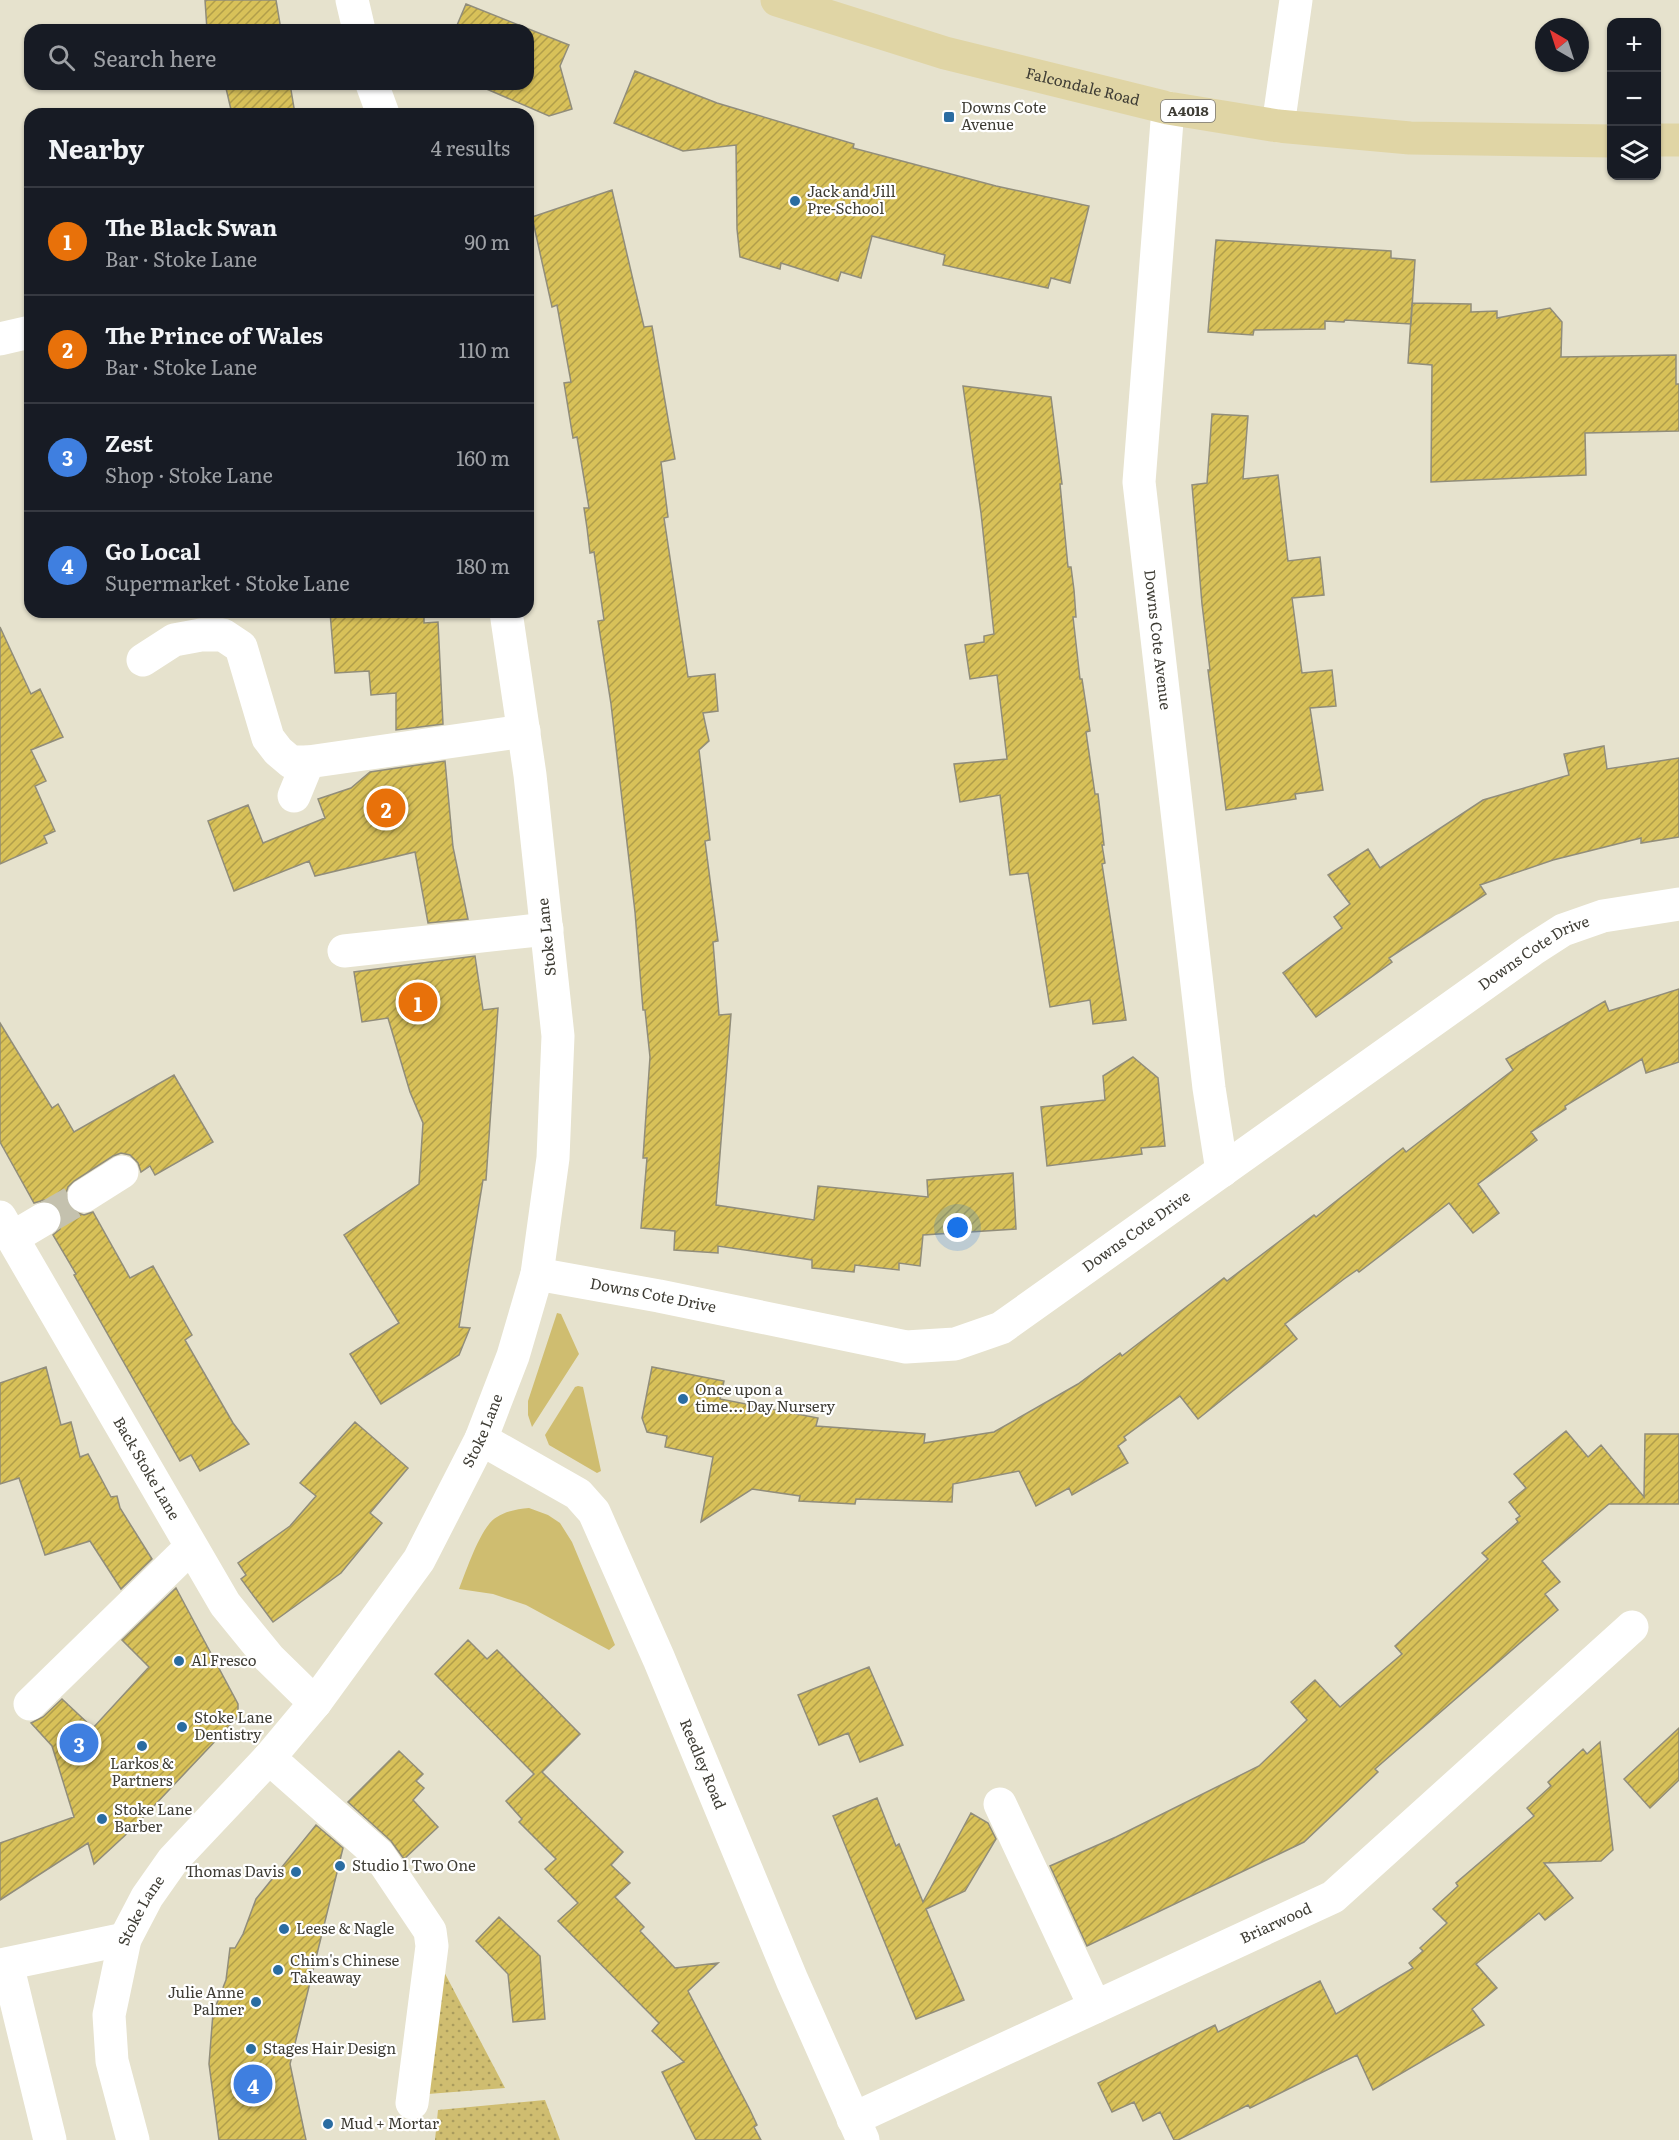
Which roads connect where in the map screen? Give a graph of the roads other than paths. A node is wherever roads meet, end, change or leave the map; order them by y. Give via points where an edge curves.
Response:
1 (777, 0) edge
2 (1296, 0) edge
3 (374, 90) edge
4 (381, 108) edge
5 (1168, 108) junction
6 (1278, 126) junction
7 (1679, 140) edge
8 (1607, 141) edge
9 (1661, 141) edge
10 (24, 333) edge
11 (0, 339) edge
12 (507, 618) edge
13 (143, 660) dead end
14 (524, 731) junction
15 (308, 762) junction
16 (294, 796) dead end
17 (1679, 904) edge
18 (547, 929) junction
19 (344, 951) dead end
20 (1222, 1171) junction
21 (122, 1173) dead end
22 (84, 1196) tunnel mouth
23 (44, 1219) tunnel mouth
24 (6, 1227) edge
25 (537, 1274) junction
26 (481, 1439) junction
27 (191, 1547) junction
28 (1632, 1627) dead end
29 (315, 1703) junction
30 (30, 1704) dead end
31 (269, 1758) junction
32 (1000, 1804) dead end
33 (125, 1939) junction
34 (3, 1964) edge
35 (1095, 2007) junction
36 (412, 2103) dead end
37 (858, 2130) edge
38 (50, 2140) edge
39 (133, 2140) edge

1 - 5 main road, Falcondale Road / A4018 via 945,53
2 - 6 street
3 - 4 street
5 - 6 main road, Falcondale Road / A4018
5 - 20 street, Downs Cote Avenue via 1139,482
6 - 8 main road, Falcondale Road / A4018 via 1410,138
7 - 9 main road
10 - 11 street
12 - 14 street, Stoke Lane
13 - 15 street via 174,640 223,634 241,647 268,738 291,762
14 - 15 street
14 - 18 street, Stoke Lane
15 - 16 street
17 - 20 street, Downs Cote Drive via 1603,916 1563,930
18 - 19 street
18 - 25 street, Stoke Lane via 558,1036 553,1158
20 - 25 street, Downs Cote Drive via 1001,1328 955,1344 906,1347
21 - 22 street
23 - 24 street
24 - 27 street, Back Stoke Lane
25 - 26 street, Stoke Lane via 513,1356
26 - 29 street, Stoke Lane via 419,1560
26 - 37 street, Reedley Road via 578,1494 594,1512
27 - 29 street, Back Stoke Lane via 225,1604 269,1658
27 - 30 street
28 - 35 street, Briarwood via 1333,1897
29 - 31 street, Stoke Lane
31 - 33 street, Stoke Lane via 173,1860 147,1897
31 - 36 street via 379,1855 430,1931 432,1946
32 - 35 street
33 - 34 street
33 - 39 street, Stoke Lane via 109,2014 112,2061
34 - 38 street
35 - 37 street, Briarwood

